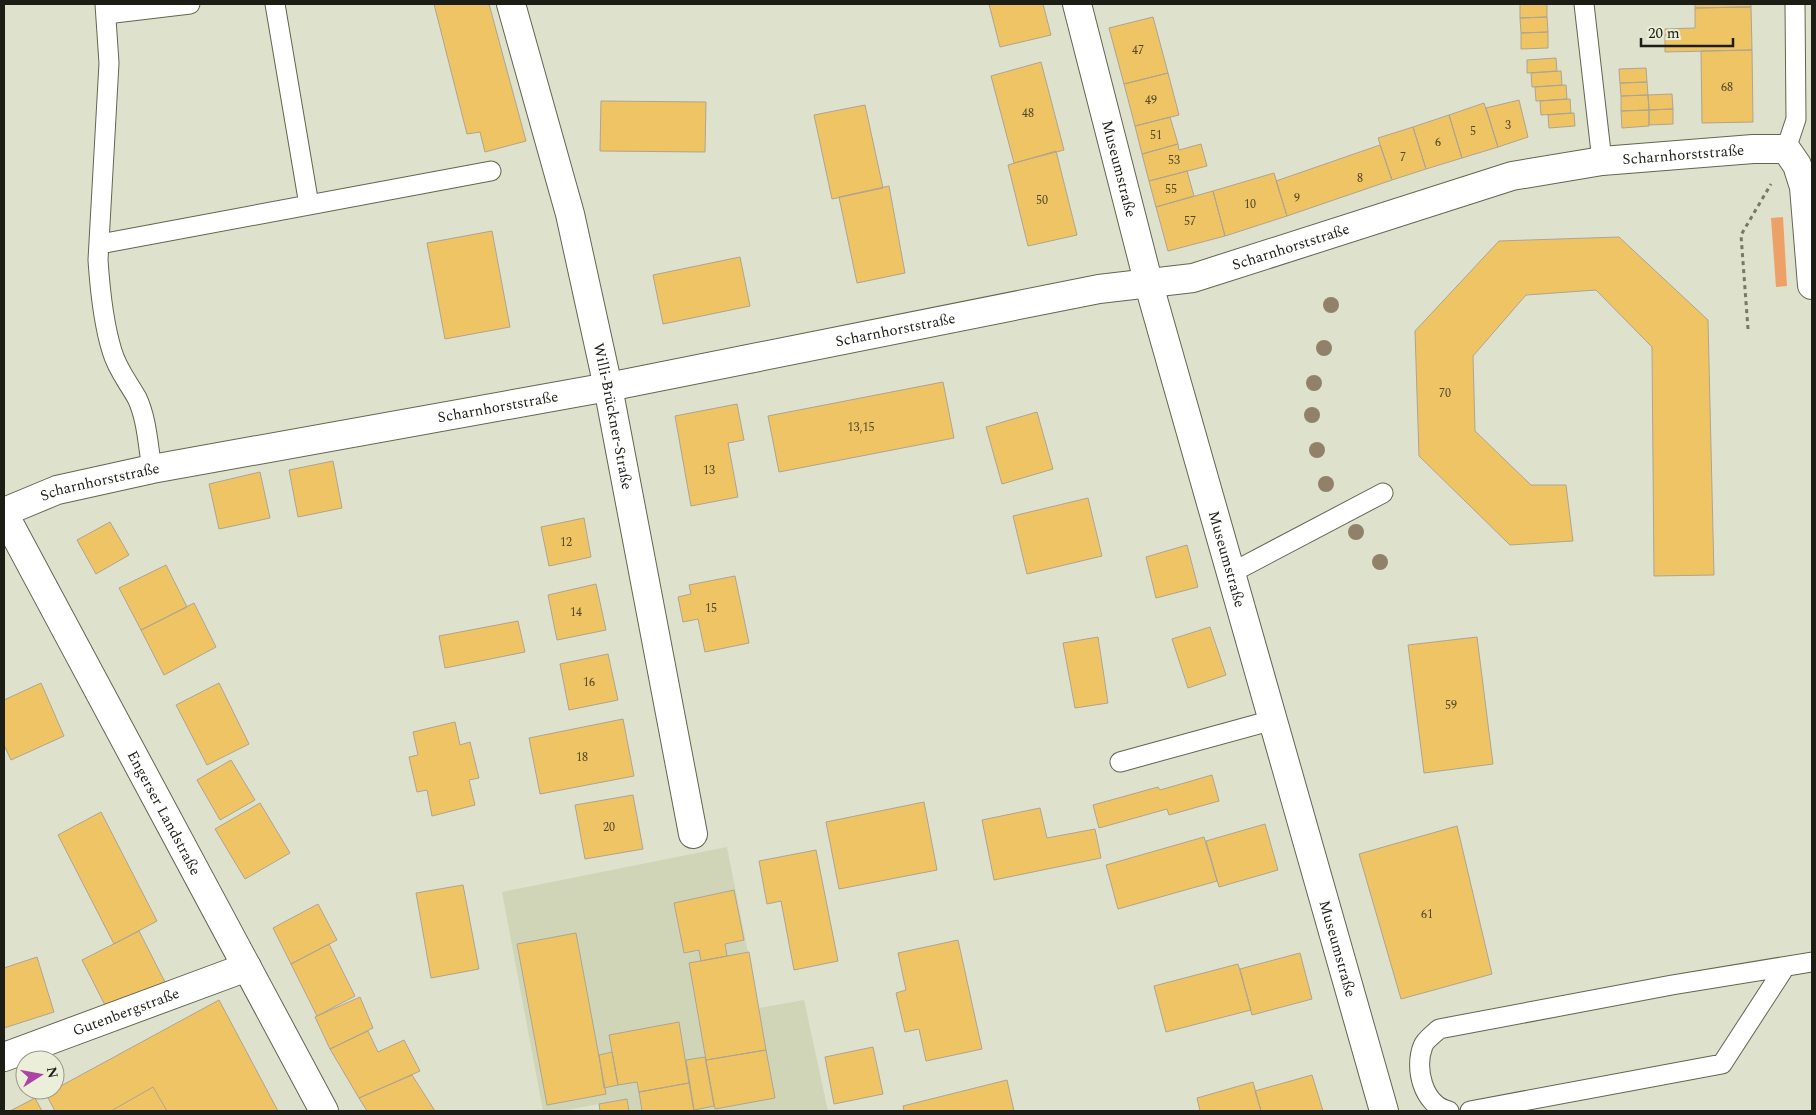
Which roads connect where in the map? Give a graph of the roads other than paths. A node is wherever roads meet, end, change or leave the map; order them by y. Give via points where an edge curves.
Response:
1 (190, 4) edge
2 (274, 4) edge
3 (512, 4) edge
4 (1077, 4) edge
5 (1584, 4) edge
6 (1795, 4) edge
7 (105, 9) edge
8 (1787, 151) junction
9 (1602, 161) junction
10 (491, 170) dead end
11 (309, 205) junction
12 (100, 244) junction
13 (1149, 285) junction
14 (1812, 285) edge
15 (608, 387) junction
16 (152, 469) junction
17 (1383, 493) dead end
18 (4, 513) edge
19 (1230, 573) junction
20 (1273, 720) junction
21 (1120, 762) dead end
22 (693, 834) dead end
23 (1812, 962) edge
24 (248, 967) junction
25 (1785, 967) junction
26 (4, 1057) edge
27 (324, 1111) edge
28 (1384, 1111) edge
29 (1449, 1111) edge
30 (1470, 1111) edge

1 - 7 lane
2 - 11 lane
3 - 15 street, Willi-Brückner-Straße via 570,214
4 - 13 street, Museumstraße
5 - 9 lane
6 - 8 lane via 1796,119
7 - 12 lane via 109,63
8 - 9 street, Scharnhorststraße via 1752,149
8 - 14 street via 1797,165 1804,187
9 - 13 street, Scharnhorststraße via 1512,176 1193,278
10 - 11 lane
11 - 12 lane
12 - 16 lane via 100,283 111,349 137,399
13 - 15 street, Scharnhorststraße via 1099,289
13 - 19 street, Museumstraße
15 - 16 street, Scharnhorststraße
15 - 22 street, Willi-Brückner-Straße
16 - 18 street, Scharnhorststraße via 57,490
17 - 19 lane
18 - 24 street, Engerser Landstraße
19 - 20 street, Museumstraße
20 - 21 lane
20 - 28 street, Museumstraße
23 - 25 lane
24 - 26 street, Gutenbergstraße
24 - 27 street, Engerser Landstraße
25 - 29 lane via 1439,1029 1423,1045 1420,1074 1427,1095
25 - 30 lane via 1722,1064

